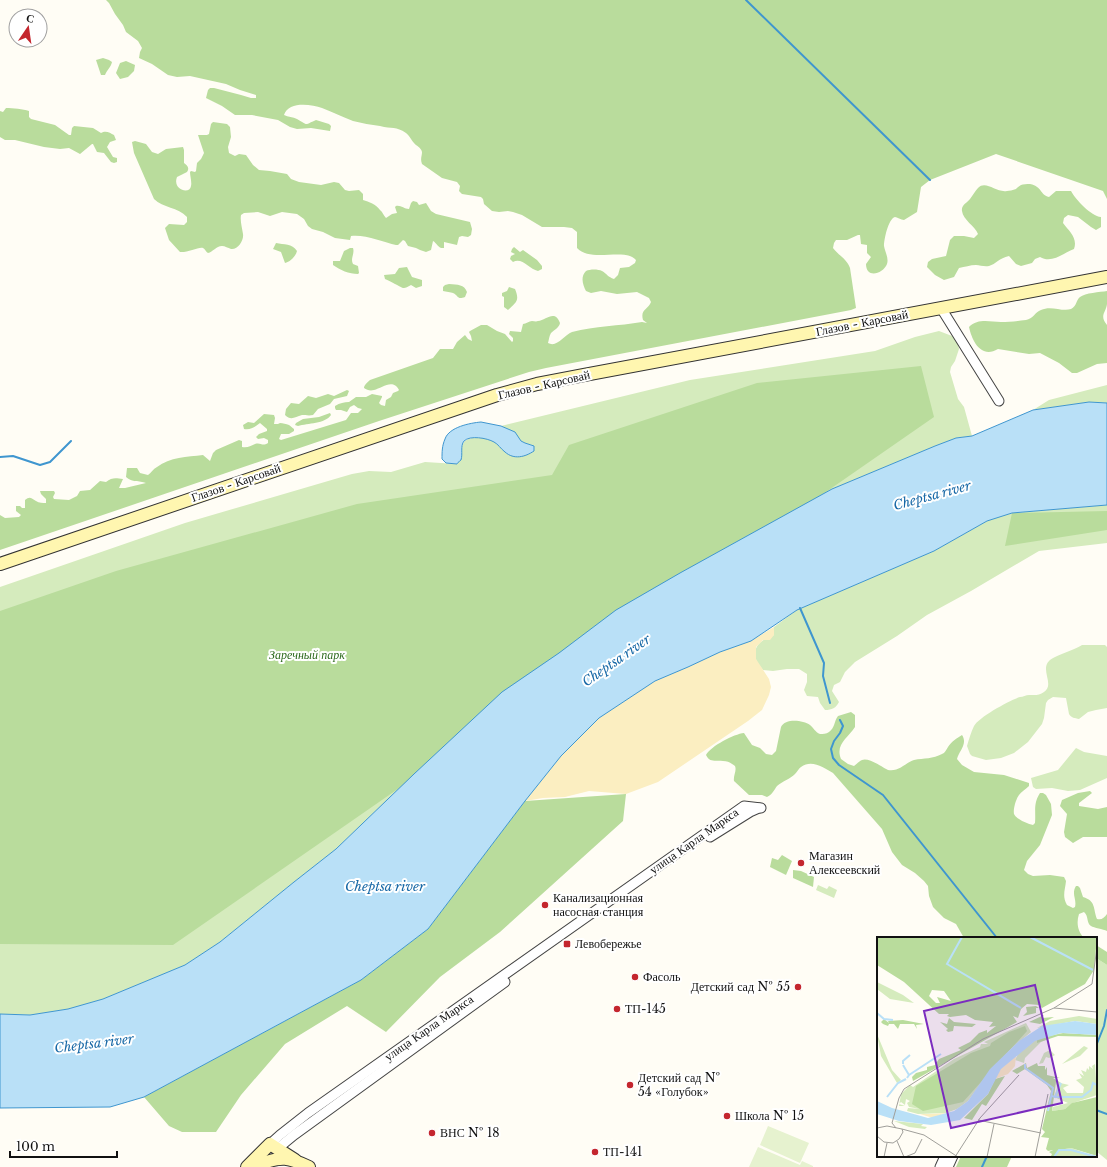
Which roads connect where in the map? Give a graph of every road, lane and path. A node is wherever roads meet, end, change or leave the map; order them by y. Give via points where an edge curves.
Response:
1 (1107, 277) edge
2 (941, 308) junction
3 (998, 401) dead end
4 (0, 564) edge
5 (294, 1135) junction
6 (274, 1147) junction
7 (945, 1157) edge
8 (953, 1157) edge
9 (295, 1160) junction
10 (258, 1165) edge
11 (246, 1167) edge
12 (309, 1167) edge
13 (940, 1167) edge
14 (948, 1167) edge

1 - 2 main road, Глазов - Карсовай
2 - 3 street
2 - 4 main road, Глазов - Карсовай via 537,384 459,408
5 - 6 street, улица Карла Маркса
5 - 6 street, улица Карла Маркса via 693,848 750,812 761,808 744,806 314,1109 280,1135
5 - 9 street via 290,1152
6 - 9 main road
6 - 10 main road, улица Карла Маркса
6 - 11 main road, улица Карла Маркса
7 - 13 street
8 - 14 street
9 - 10 main road via 272,1159
9 - 12 main road

